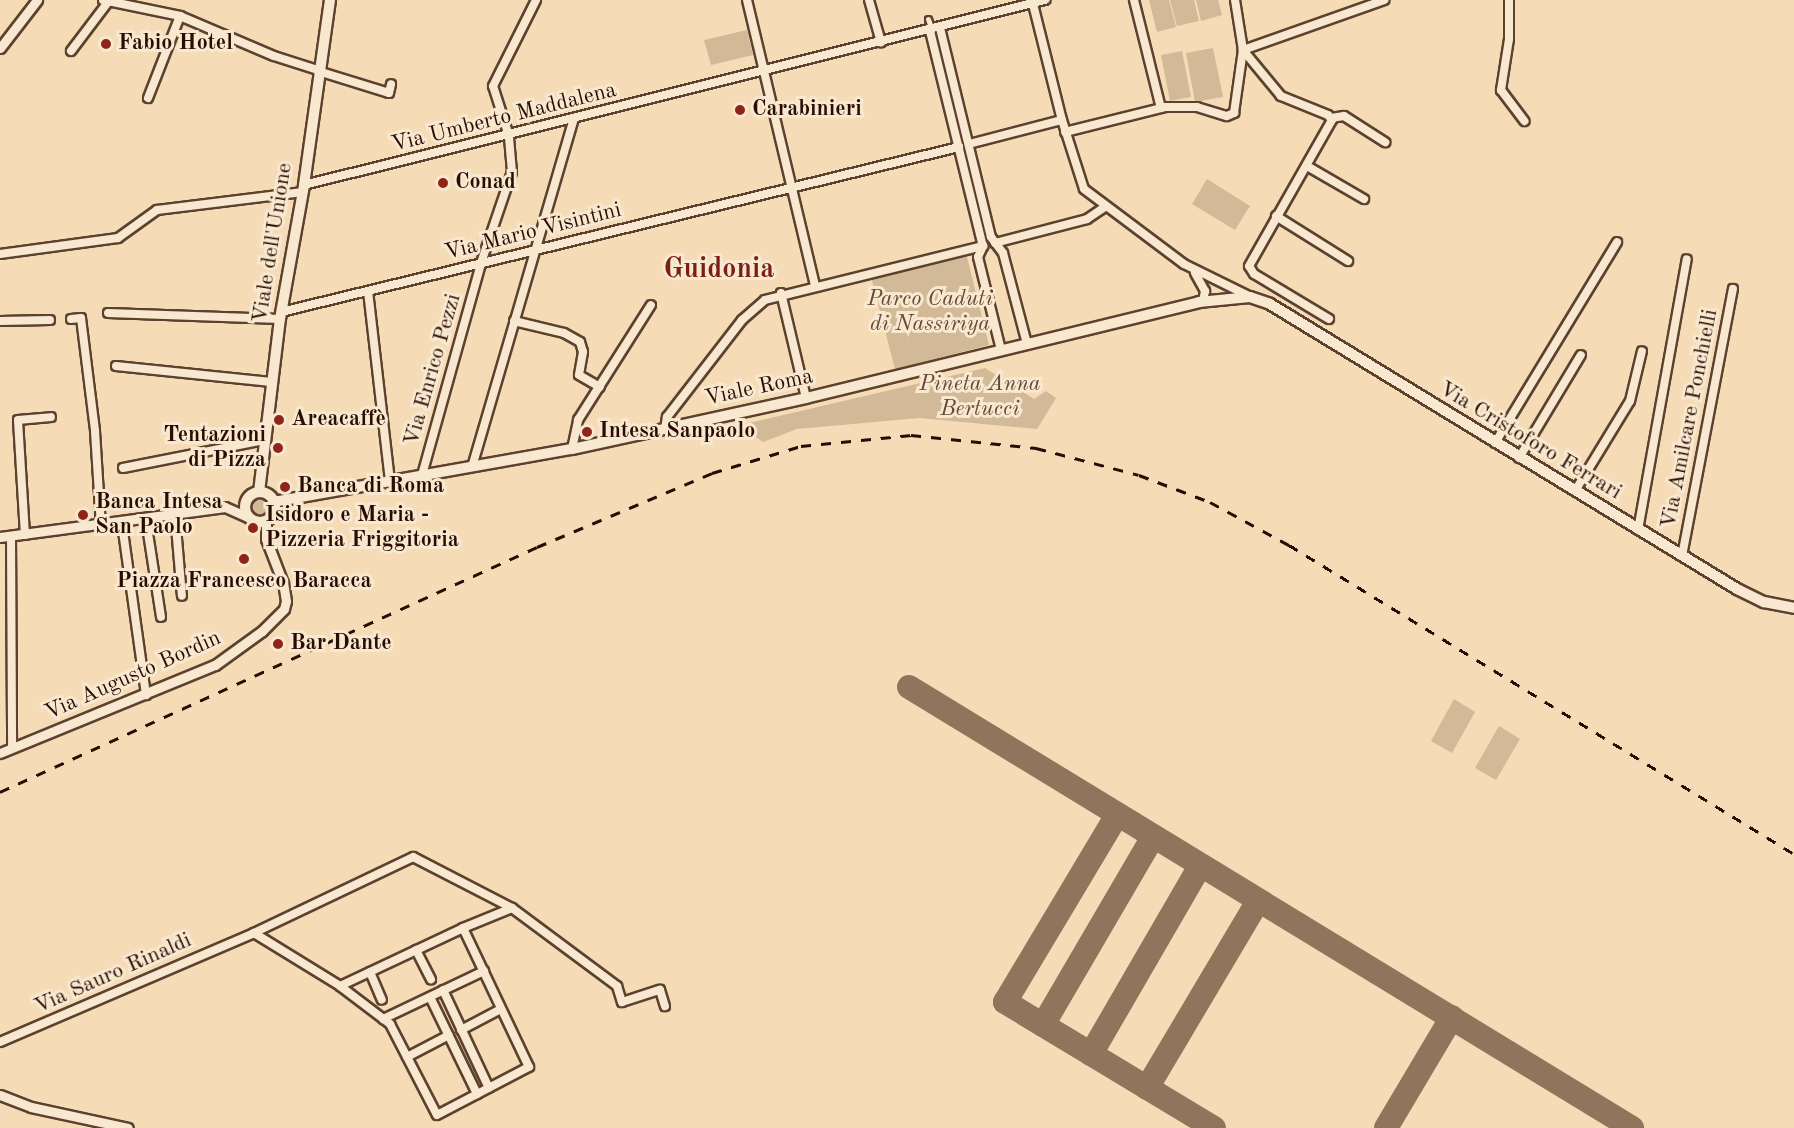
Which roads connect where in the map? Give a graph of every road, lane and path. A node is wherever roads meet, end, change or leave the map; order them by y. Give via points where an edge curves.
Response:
1 (37, 0) edge
2 (330, 0) edge
3 (536, 0) edge
4 (747, 0) edge
5 (869, 0) edge
6 (1045, 0) edge
7 (1134, 0) edge
8 (1235, 0) edge
9 (1384, 0) edge
10 (1509, 0) edge
11 (106, 1) edge
12 (1032, 2) edge
13 (180, 16) junction
14 (928, 19) dead end
15 (934, 30) junction
16 (881, 42) junction
17 (0, 48) edge
18 (1243, 50) junction
19 (71, 51) dead end
20 (318, 70) junction
21 (764, 70) junction
22 (392, 84) dead end
23 (148, 98) dead end
24 (1161, 108) junction
25 (1330, 118) junction
26 (574, 119) junction
27 (1062, 120) junction
28 (1524, 121) dead end
29 (1065, 132) junction
30 (509, 136) junction
31 (1385, 142) dead end
32 (969, 144) junction
33 (959, 147) junction
34 (1307, 165) junction
35 (792, 186) junction
36 (304, 189) junction
37 (1364, 199) dead end
38 (1106, 206) junction
39 (1276, 216) junction
40 (1617, 242) dead end
41 (995, 243) junction
42 (983, 246) junction
43 (535, 250) junction
44 (0, 254) edge
45 (1687, 259) dead end
46 (1348, 261) dead end
47 (481, 263) junction
48 (1192, 269) junction
49 (815, 285) junction
50 (1733, 289) dead end
51 (368, 291) junction
52 (781, 293) junction
53 (1250, 297) junction
54 (1203, 301) junction
55 (651, 305) dead end
56 (108, 313) dead end
57 (281, 316) junction
58 (71, 319) dead end
59 (1329, 319) dead end
60 (50, 320) dead end
61 (0, 321) edge
62 (514, 321) junction
63 (1027, 344) junction
64 (1000, 350) junction
65 (1642, 351) dead end
66 (1581, 355) dead end
67 (116, 366) dead end
68 (272, 382) junction
69 (600, 387) junction
70 (806, 398) junction
71 (51, 417) dead end
72 (664, 429) junction
73 (265, 440) junction
74 (1495, 443) junction
75 (572, 449) junction
76 (1519, 458) junction
77 (472, 467) junction
78 (123, 468) dead end
79 (422, 475) junction
80 (390, 480) junction
81 (1575, 491) junction
82 (259, 492) junction
83 (273, 502) junction
84 (175, 515) junction
85 (251, 519) junction
86 (146, 520) junction
87 (266, 520) junction
88 (122, 524) junction
89 (101, 526) junction
90 (1638, 530) junction
91 (265, 534) junction
92 (25, 535) junction
93 (0, 537) edge
94 (11, 537) junction
95 (1682, 556) junction
96 (182, 596) dead end
97 (1794, 609) edge
98 (161, 617) dead end
99 (146, 695) junction
100 (12, 748) junction
101 (0, 753) edge
102 (512, 908) junction
103 (464, 928) junction
104 (254, 933) junction
105 (416, 950) junction
106 (484, 971) junction
107 (370, 972) junction
108 (431, 979) dead end
109 (340, 986) junction
110 (443, 990) junction
111 (430, 997) junction
112 (382, 1000) dead end
113 (665, 1006) dead end
114 (501, 1009) junction
115 (383, 1019) junction
116 (461, 1030) junction
117 (448, 1035) junction
118 (0, 1042) edge
119 (407, 1056) junction
120 (489, 1088) junction
121 (477, 1094) junction
122 (0, 1095) edge
123 (128, 1128) edge

1 - 17 street
2 - 20 main road, Viale dell'Unione
3 - 30 street, Via Enrico Pezzi via 493,86
4 - 21 street
5 - 16 street
6 - 12 street, Via Umberto Maddalena
7 - 24 street
8 - 18 street
9 - 18 street
10 - 28 street via 1509,43 1501,87 1506,102
11 - 13 street
11 - 19 street
12 - 15 street, Via Umberto Maddalena
12 - 27 street
13 - 20 street
13 - 23 street
14 - 15 street
15 - 16 street, Via Umberto Maddalena
15 - 32 street
15 - 33 street
16 - 21 street, Via Umberto Maddalena
18 - 24 street via 1234,113 1227,116 1197,107
18 - 25 street via 1281,96
20 - 22 street via 389,93
20 - 36 main road, Viale dell'Unione
21 - 26 street, Via Umberto Maddalena
21 - 35 street
24 - 29 street
25 - 31 street via 1344,116
25 - 34 street via 1330,128
26 - 30 street, Via Umberto Maddalena
26 - 43 street
27 - 29 street
27 - 32 street
29 - 38 street via 1081,184
30 - 36 street, Via Umberto Maddalena
30 - 47 street, Via Enrico Pezzi via 512,172
32 - 41 street
33 - 35 street, Via Mario Visintini
33 - 42 street
34 - 37 street
34 - 39 street
35 - 43 street, Via Mario Visintini
35 - 49 street
36 - 44 street, Via Umberto Maddalena via 160,210 144,217 118,238
36 - 57 main road, Viale dell'Unione
38 - 41 street via 1086,219
38 - 48 street
39 - 46 street
39 - 59 street via 1251,257 1250,269
40 - 74 street
41 - 63 street via 1003,253
42 - 49 street
42 - 64 street via 978,257
43 - 47 street, Via Mario Visintini
43 - 62 street
45 - 90 street
47 - 51 street, Via Mario Visintini
47 - 79 street, Via Enrico Pezzi
48 - 53 street
48 - 54 street via 1203,286
49 - 52 street
50 - 95 street, Via Amilcare Ponchielli
51 - 57 street, Via Mario Visintini
51 - 80 street
52 - 70 street
52 - 72 street via 762,302 742,320 667,417
53 - 54 main road, Viale Roma
53 - 74 main road, Via Cristoforo Ferrari via 1270,304
54 - 63 main road, Viale Roma
55 - 69 street
56 - 57 street, Via Mario Visintini
57 - 68 main road, Viale dell'Unione
58 - 89 street via 81,318 95,431
60 - 61 street
62 - 69 street via 564,333 580,342 584,352 579,375
62 - 77 street
63 - 64 main road, Viale Roma
64 - 70 main road, Viale Roma
65 - 81 street via 1630,401
66 - 76 street
67 - 68 street
68 - 73 main road, Viale dell'Unione
69 - 75 street via 578,420
70 - 72 main road, Viale Roma
71 - 92 street via 18,420
72 - 75 main road, Viale Roma
73 - 78 street
73 - 82 main road, Viale dell'Unione
74 - 76 main road, Via Cristoforo Ferrari
75 - 77 main road, Viale Roma
76 - 81 main road, Via Cristoforo Ferrari
77 - 79 main road, Viale Roma
79 - 80 main road, Viale Roma
80 - 83 main road, Viale Roma
81 - 90 main road, Via Cristoforo Ferrari
82 - 83 main road
82 - 85 main road via 246,501
83 - 87 main road via 273,514
84 - 85 street via 225,507
84 - 86 street
84 - 96 street
85 - 87 main road
85 - 91 street
86 - 88 street
86 - 98 street
87 - 91 street
88 - 89 street
88 - 99 street
89 - 92 street
90 - 95 main road, Via Cristoforo Ferrari
91 - 99 street, Via Augusto Bordin via 286,593 284,609 232,655
92 - 94 street
93 - 94 street
94 - 100 street
95 - 97 main road, Via Cristoforo Ferrari via 1756,598
99 - 100 street, Via Augusto Bordin
100 - 101 street, Via Augusto Bordin
102 - 103 street
102 - 104 street, Via Sauro Rinaldi via 413,857
102 - 113 street via 617,986 622,1002 660,990
103 - 105 street
103 - 106 street
104 - 109 street
104 - 118 street, Via Sauro Rinaldi
105 - 107 street
105 - 108 street
106 - 110 street
106 - 114 street
107 - 109 street
107 - 112 street
109 - 115 street
110 - 111 street
110 - 116 street
111 - 115 street
111 - 117 street
114 - 116 street
114 - 120 street via 529,1067
115 - 119 street
116 - 120 street
117 - 119 street
117 - 121 street
119 - 121 street via 437,1114
120 - 121 street
122 - 123 street via 30,1107

